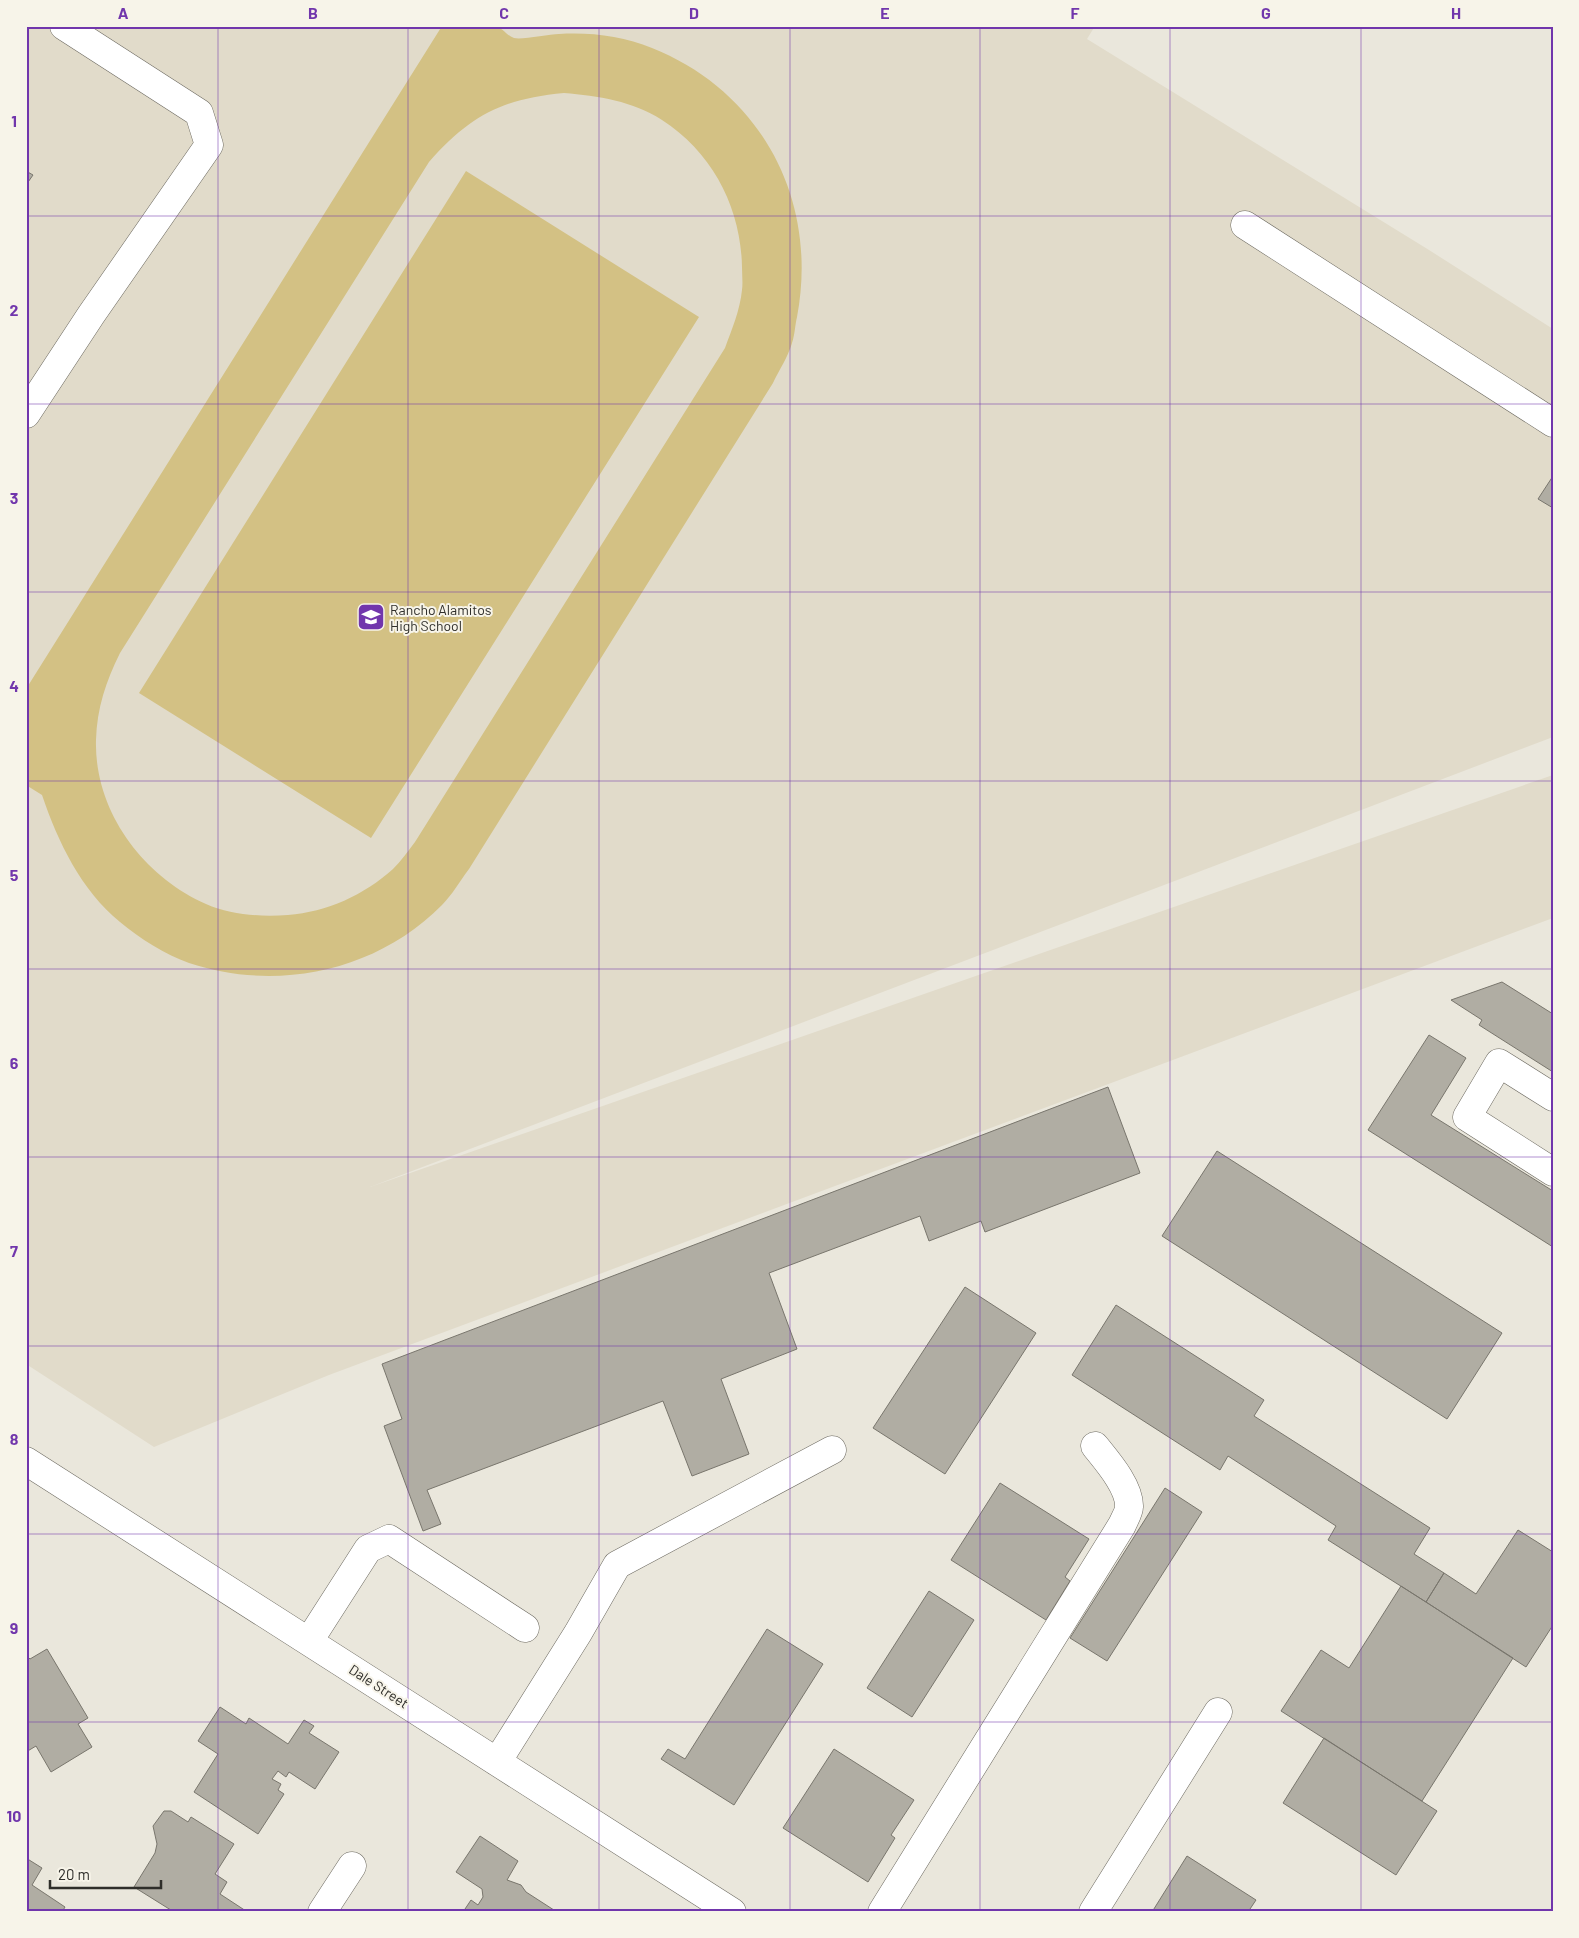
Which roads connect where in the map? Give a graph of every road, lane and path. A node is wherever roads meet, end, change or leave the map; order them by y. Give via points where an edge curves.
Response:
1 (64, 26) edge
2 (1245, 225) dead end
3 (26, 414) edge
4 (1553, 423) edge
5 (1553, 1097) edge
6 (1553, 1172) edge
7 (1095, 1446) dead end
8 (832, 1450) dead end
9 (26, 1461) edge
10 (525, 1628) dead end
11 (309, 1641) junction
12 (1218, 1712) dead end
13 (497, 1762) junction
14 (352, 1866) dead end
15 (322, 1912) edge
16 (732, 1912) edge
17 (882, 1912) edge
18 (1093, 1912) edge

1 - 3 street via 199,113 209,145
2 - 4 street
5 - 6 street via 1499,1063 1467,1117
7 - 17 street via 1116,1472 1126,1493 1129,1507 1122,1525
8 - 13 street via 617,1565
9 - 11 street, Dale Street
10 - 11 street via 389,1538 368,1549
11 - 13 street, Dale Street
12 - 18 street
13 - 16 street, Dale Street
14 - 15 street

